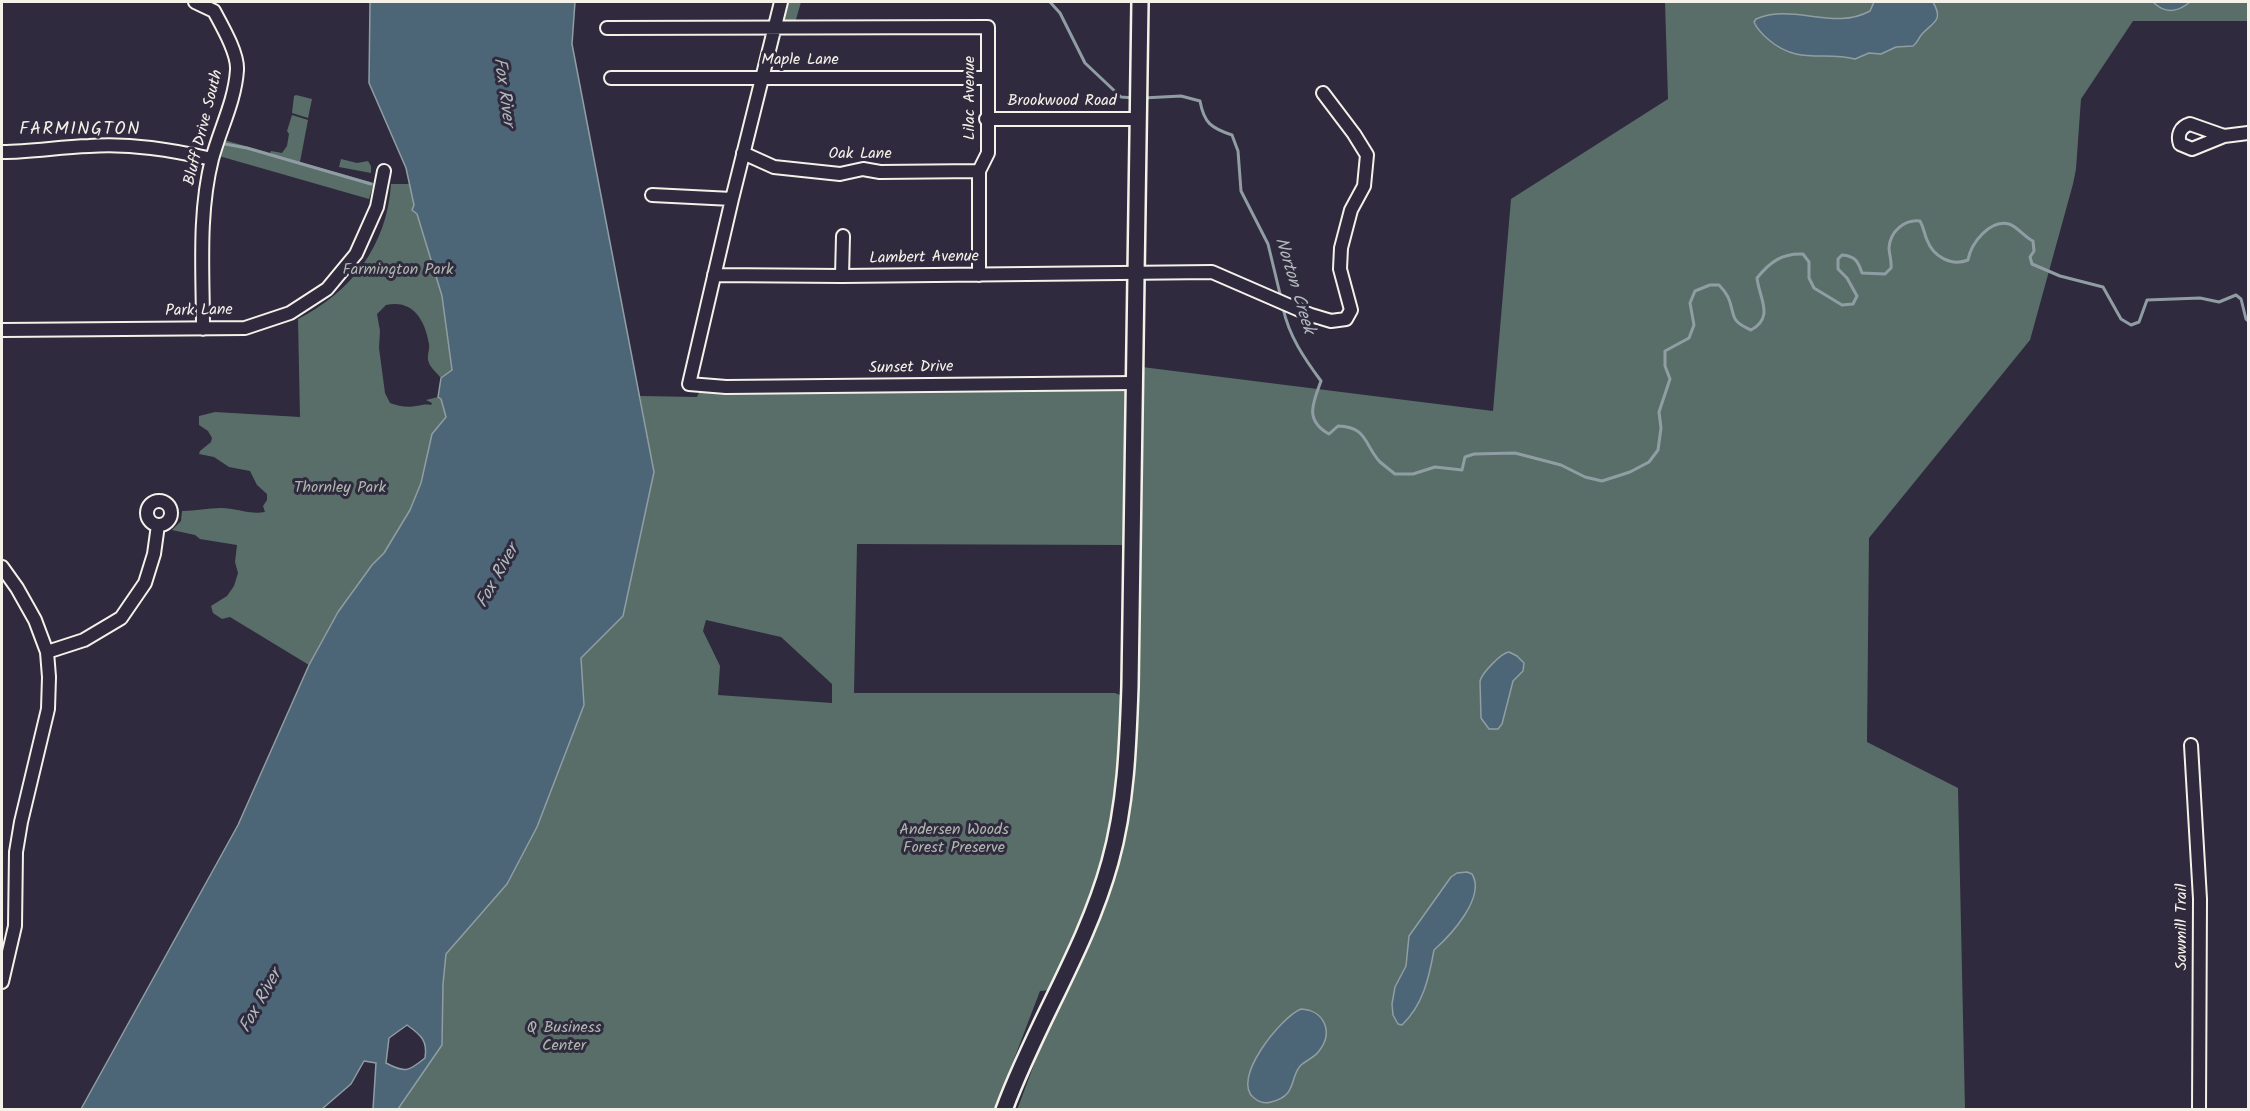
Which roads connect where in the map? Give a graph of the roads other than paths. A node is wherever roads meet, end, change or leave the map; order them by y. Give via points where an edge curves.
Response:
1 (195, 2) edge
2 (781, 2) edge
3 (1140, 2) edge
4 (217, 6) edge
5 (607, 28) dead end
6 (773, 28) junction
7 (761, 77) junction
8 (611, 78) dead end
9 (988, 78) junction
10 (1323, 93) dead end
11 (1138, 114) junction
12 (986, 119) junction
13 (2248, 133) edge
14 (2224, 136) dead end
15 (2, 152) edge
16 (743, 153) junction
17 (212, 159) junction
18 (384, 171) dead end
19 (979, 171) junction
20 (652, 195) dead end
21 (732, 199) junction
22 (843, 236) dead end
23 (1135, 273) junction
24 (714, 275) junction
25 (979, 275) junction
26 (842, 276) junction
27 (203, 329) junction
28 (2, 330) edge
29 (1134, 383) junction
30 (158, 525) dead end
31 (2, 567) edge
32 (47, 652) junction
33 (2191, 745) dead end
34 (2, 851) edge
35 (16, 852) junction
36 (2, 982) edge
37 (1005, 1110) edge
38 (2199, 1110) edge

1 - 4 street
2 - 6 street
3 - 11 main road
4 - 17 street, Bluff Drive South via 237,68 230,105
5 - 6 street
6 - 7 street
6 - 9 street, Lilac Avenue via 987,27
7 - 8 street, Maple Lane
7 - 9 street, Maple Lane
7 - 16 street
9 - 12 street, Lilac Avenue
10 - 23 street, Lambert Avenue via 1367,155 1364,186 1351,210 1341,248 1340,269 1351,310 1346,320 1331,321 1311,315 1212,272
11 - 12 street, Brookwood Road
11 - 23 main road
12 - 19 street, Lilac Avenue via 988,153
13 - 14 street
15 - 17 street via 124,145
16 - 19 street, Oak Lane via 774,167 840,174 863,169
16 - 21 street
17 - 27 street, Bluff Drive South via 202,246
18 - 27 street, Park Lane via 367,233 356,254 327,289 290,313 245,328
19 - 25 street, Lilac Avenue
20 - 21 street
21 - 24 street
22 - 26 street
23 - 25 street, Lambert Avenue
23 - 29 main road
24 - 26 street, Lambert Avenue
24 - 29 street, Sunset Drive via 689,384 741,387
25 - 26 street, Lambert Avenue
27 - 28 street, Park Lane
29 - 37 main road via 1129,711 1118,828 1097,901 1018,1072
30 - 32 street via 145,583 121,618 84,640
31 - 32 street via 35,620
32 - 35 street via 48,709
33 - 38 street, Sawmill Trail via 2200,899
34 - 35 street
35 - 36 street via 15,926

